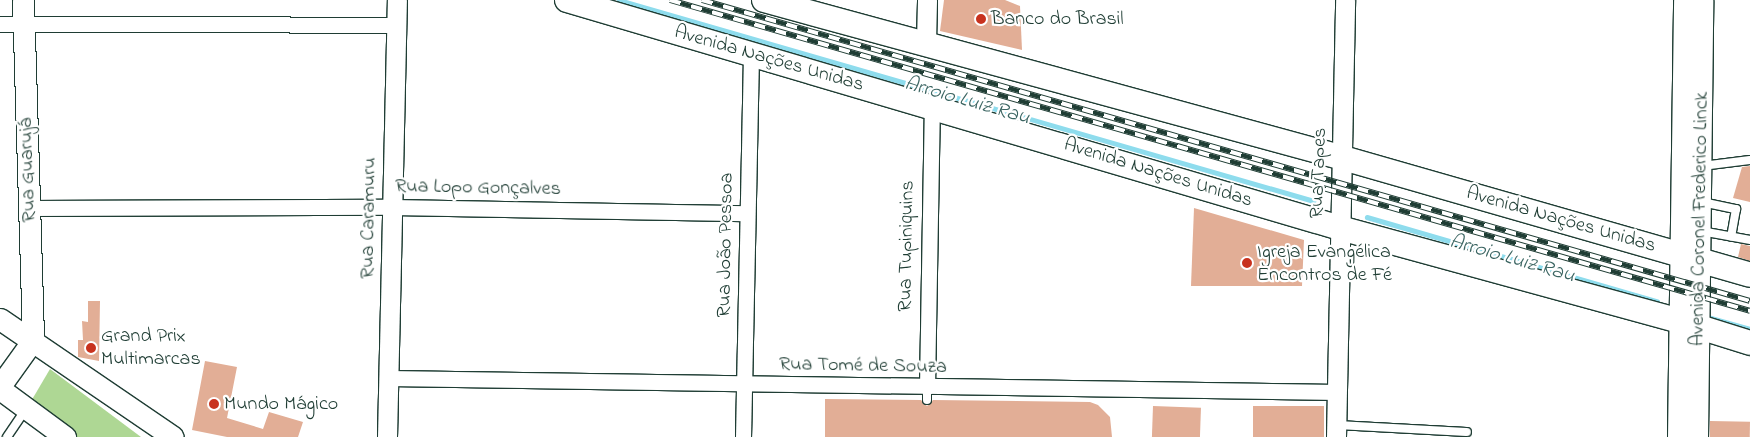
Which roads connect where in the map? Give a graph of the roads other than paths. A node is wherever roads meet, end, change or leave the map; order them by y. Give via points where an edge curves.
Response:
1 (23, 0) edge
2 (397, 0) edge
3 (567, 0) edge
4 (764, 0) edge
5 (926, 0) edge
6 (1345, 0) edge
7 (1684, 0) edge
8 (1702, 0) edge
9 (24, 23) junction
10 (0, 24) edge
11 (396, 25) junction
12 (926, 42) junction
13 (750, 54) junction
14 (932, 106) junction
15 (1343, 158) junction
16 (1750, 160) edge
17 (1702, 166) junction
18 (1702, 201) junction
19 (392, 207) junction
20 (29, 208) junction
21 (746, 213) junction
22 (1340, 228) junction
23 (1701, 232) junction
24 (1731, 236) junction
25 (1750, 240) edge
26 (1691, 257) junction
27 (1750, 275) edge
28 (0, 320) edge
29 (1689, 324) junction
30 (33, 340) junction
31 (1750, 343) edge
32 (388, 378) junction
33 (744, 385) junction
34 (0, 387) edge
35 (1338, 392) junction
36 (927, 393) junction
37 (27, 408) junction
38 (1336, 431) edge
39 (1467, 432) dead end
40 (0, 434) edge
41 (62, 436) edge
42 (6, 437) edge
43 (173, 437) edge
44 (387, 437) edge
45 (743, 437) edge
46 (1678, 437) edge
47 (1697, 437) edge

1 - 9 main road, Rua Guarujá
2 - 11 street, Rua Caramuru
3 - 13 main road, Avenida Nações Unidas
4 - 12 main road, Avenida Nações Unidas
5 - 12 street
6 - 15 street, Rua Tapes
7 - 26 main road, Avenida Coronel Frederico Linck
8 - 17 main road, Avenida Coronel Frederico Linck
9 - 10 street
9 - 11 street
9 - 20 main road, Rua Guarujá
11 - 19 street, Rua Caramuru
12 - 15 main road, Avenida Nações Unidas
13 - 14 main road, Avenida Nações Unidas
13 - 21 street, Rua João Pessoa
14 - 22 main road, Avenida Nações Unidas
14 - 36 street, Rua Tupiniquins
15 - 22 street, Rua Tapes
15 - 26 main road, Avenida Nações Unidas
16 - 17 lane
17 - 18 main road, Avenida Coronel Frederico Linck
18 - 23 main road, Avenida Coronel Frederico Linck
18 - 24 lane via 1736,209
19 - 20 street, Rua Lopo Gonçalves
19 - 21 street, Rua Lopo Gonçalves
19 - 32 street, Rua Caramuru
20 - 30 main road, Rua Guarujá
21 - 33 street, Rua João Pessoa
22 - 29 main road, Avenida Nações Unidas
22 - 35 street, Rua Tapes
23 - 24 lane
23 - 26 main road, Avenida Coronel Frederico Linck
24 - 25 lane
26 - 27 main road, Avenida Nações Unidas
26 - 29 main road, Avenida Coronel Frederico Linck
28 - 30 main road
29 - 31 main road, Avenida Nações Unidas
29 - 46 main road, Avenida Coronel Frederico Linck
29 - 47 main road, Avenida Coronel Frederico Linck via 1703,393
30 - 34 main road
30 - 43 main road
32 - 33 street, Rua Tomé de Souza
32 - 44 street, Rua Caramuru
33 - 36 street, Rua Tomé de Souza
33 - 45 street, Rua João Pessoa
34 - 37 main road
35 - 36 street, Rua Tomé de Souza
35 - 38 street, Rua Tapes
37 - 41 main road
37 - 42 lane
38 - 39 lane
40 - 42 lane

